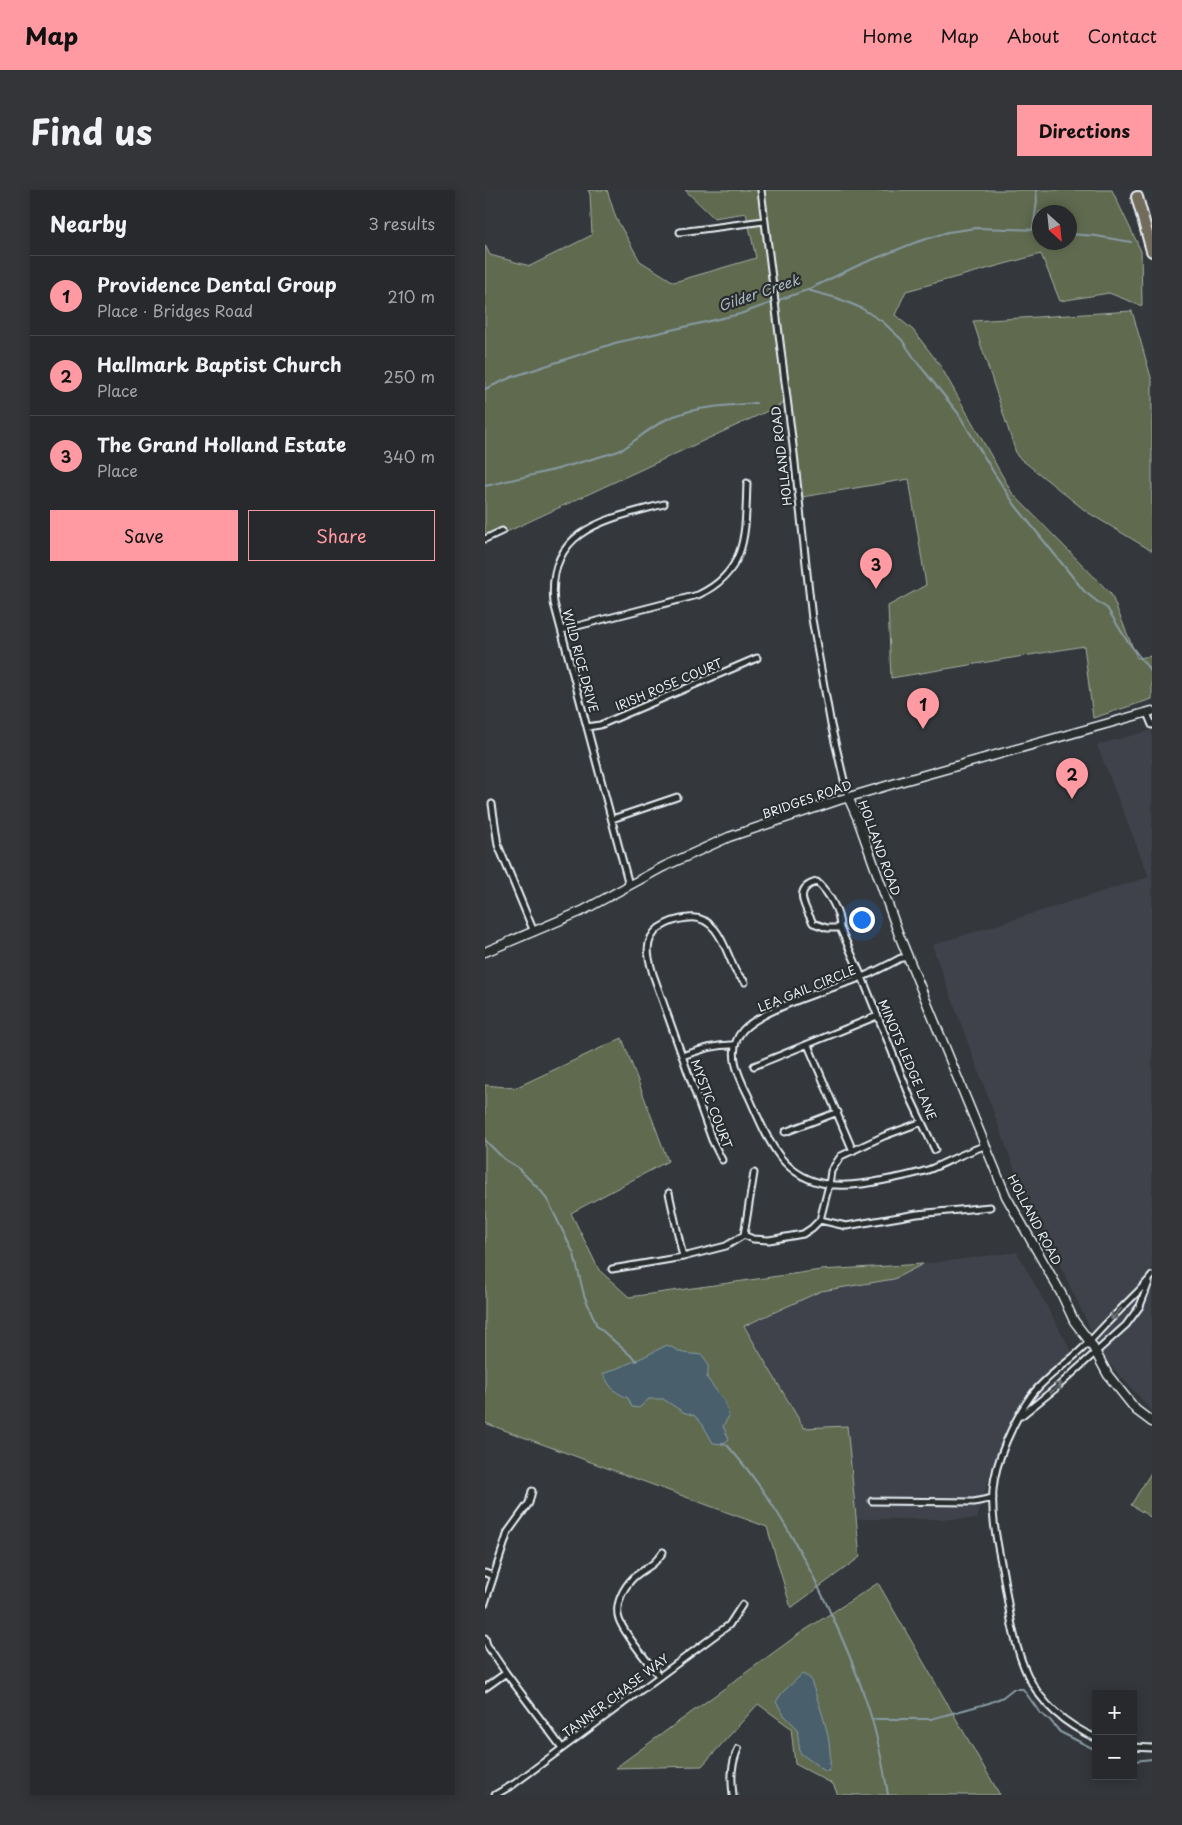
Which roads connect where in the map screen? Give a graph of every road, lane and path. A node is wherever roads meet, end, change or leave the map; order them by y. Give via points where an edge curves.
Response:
1 (761, 190) edge
2 (1136, 193) edge
3 (764, 222) junction
4 (679, 232) dead end
5 (1152, 234) edge
6 (1152, 251) edge
7 (747, 483) dead end
8 (664, 504) dead end
9 (502, 531) dead end
10 (485, 538) edge
11 (562, 630) junction
12 (757, 658) dead end
13 (1150, 712) edge
14 (1152, 726) edge
15 (587, 728) junction
16 (677, 797) dead end
17 (848, 797) junction
18 (492, 804) dead end
19 (612, 819) junction
20 (629, 885) junction
21 (840, 928) junction
22 (534, 932) junction
23 (485, 952) edge
24 (908, 958) junction
25 (862, 977) junction
26 (745, 982) dead end
27 (877, 1016) junction
28 (735, 1045) junction
29 (808, 1045) junction
30 (682, 1056) junction
31 (754, 1066) dead end
32 (837, 1112) junction
33 (922, 1122) junction
34 (785, 1132) dead end
35 (985, 1146) junction
36 (935, 1150) dead end
37 (853, 1151) junction
38 (722, 1160) dead end
39 (754, 1173) dead end
40 (829, 1185) junction
41 (669, 1193) dead end
42 (990, 1207) dead end
43 (821, 1220) junction
44 (744, 1235) junction
45 (683, 1257) junction
46 (612, 1269) dead end
47 (1151, 1278) edge
48 (1090, 1342) junction
49 (1095, 1353) junction
50 (1018, 1418) junction
51 (1152, 1422) edge
52 (532, 1491) dead end
53 (993, 1498) junction
54 (872, 1501) dead end
55 (663, 1552) dead end
56 (485, 1573) edge
57 (493, 1576) junction
58 (485, 1603) edge
59 (742, 1605) dead end
60 (485, 1638) edge
61 (506, 1673) junction
62 (659, 1676) junction
63 (485, 1688) edge
64 (1092, 1736) edge
65 (562, 1748) junction
66 (1137, 1748) edge
67 (1152, 1748) edge
68 (738, 1749) dead end
69 (495, 1795) edge
70 (733, 1795) edge

1 - 3 street, HOLLAND ROAD
2 - 5 highway
2 - 6 highway
3 - 4 street
3 - 17 street, HOLLAND ROAD via 812,619
7 - 11 street via 744,542 733,567 718,583 698,595
8 - 11 street, WILD RICE DRIVE via 602,521 582,532 569,545 558,565 553,585 554,603
9 - 10 street
11 - 15 street, WILD RICE DRIVE
12 - 15 street, IRISH ROSE COURT
13 - 14 street
13 - 17 main road, BRIDGES ROAD
15 - 19 street, WILD RICE DRIVE
16 - 19 street
17 - 20 main road, BRIDGES ROAD via 729,837
17 - 24 main road, HOLLAND ROAD
18 - 22 street via 498,845
19 - 20 street, WILD RICE DRIVE
20 - 22 main road, BRIDGES ROAD
21 - 21 street, MINOTS LEDGE LANE via 840,920 827,891 817,882 810,884 801,896 813,923
21 - 25 street, MINOTS LEDGE LANE
22 - 23 main road, BRIDGES ROAD
24 - 25 street, LEA GAIL CIRCLE via 901,958
24 - 35 main road, HOLLAND ROAD
25 - 27 street, MINOTS LEDGE LANE
25 - 28 street, LEA GAIL CIRCLE via 753,1021 742,1031
26 - 30 street, MYSTIC COURT via 708,922 695,917 677,919 658,929 648,943 647,953
27 - 29 street
27 - 33 street, MINOTS LEDGE LANE
28 - 30 street via 702,1049
28 - 40 street via 735,1062 740,1077 780,1156 803,1177
29 - 31 street
29 - 32 street
30 - 38 street, MYSTIC COURT
32 - 34 street
32 - 37 street
33 - 36 street, MINOTS LEDGE LANE
33 - 37 street
35 - 40 street via 913,1174 854,1186
35 - 48 main road, HOLLAND ROAD via 1006,1196 1074,1321
37 - 40 street via 841,1156 831,1170
39 - 44 street
40 - 43 street
41 - 45 street
42 - 43 street via 917,1214 846,1226
43 - 44 street via 803,1234 769,1240
44 - 45 street via 727,1246
45 - 46 street
47 -> 48 street
47 - 49 street via 1140,1306 1126,1325
48 - 49 main road, HOLLAND ROAD
48 - 50 street via 1038,1387
50 -> 49 street
49 - 51 main road, HOLLAND ROAD via 1136,1410
50 - 53 street via 996,1474
52 - 57 street via 529,1503 508,1532
53 - 54 street via 974,1502
53 - 64 street via 997,1540 1020,1661 1040,1697 1052,1711
55 - 62 street via 656,1563 634,1578 620,1596 619,1618
56 - 57 street
57 - 58 street
59 - 62 street, TANNER CHASE WAY via 729,1625
60 - 61 street
61 - 63 street
61 - 65 street
62 - 65 street, TANNER CHASE WAY
65 - 69 street, TANNER CHASE WAY
66 - 67 street
68 - 70 street via 731,1774

